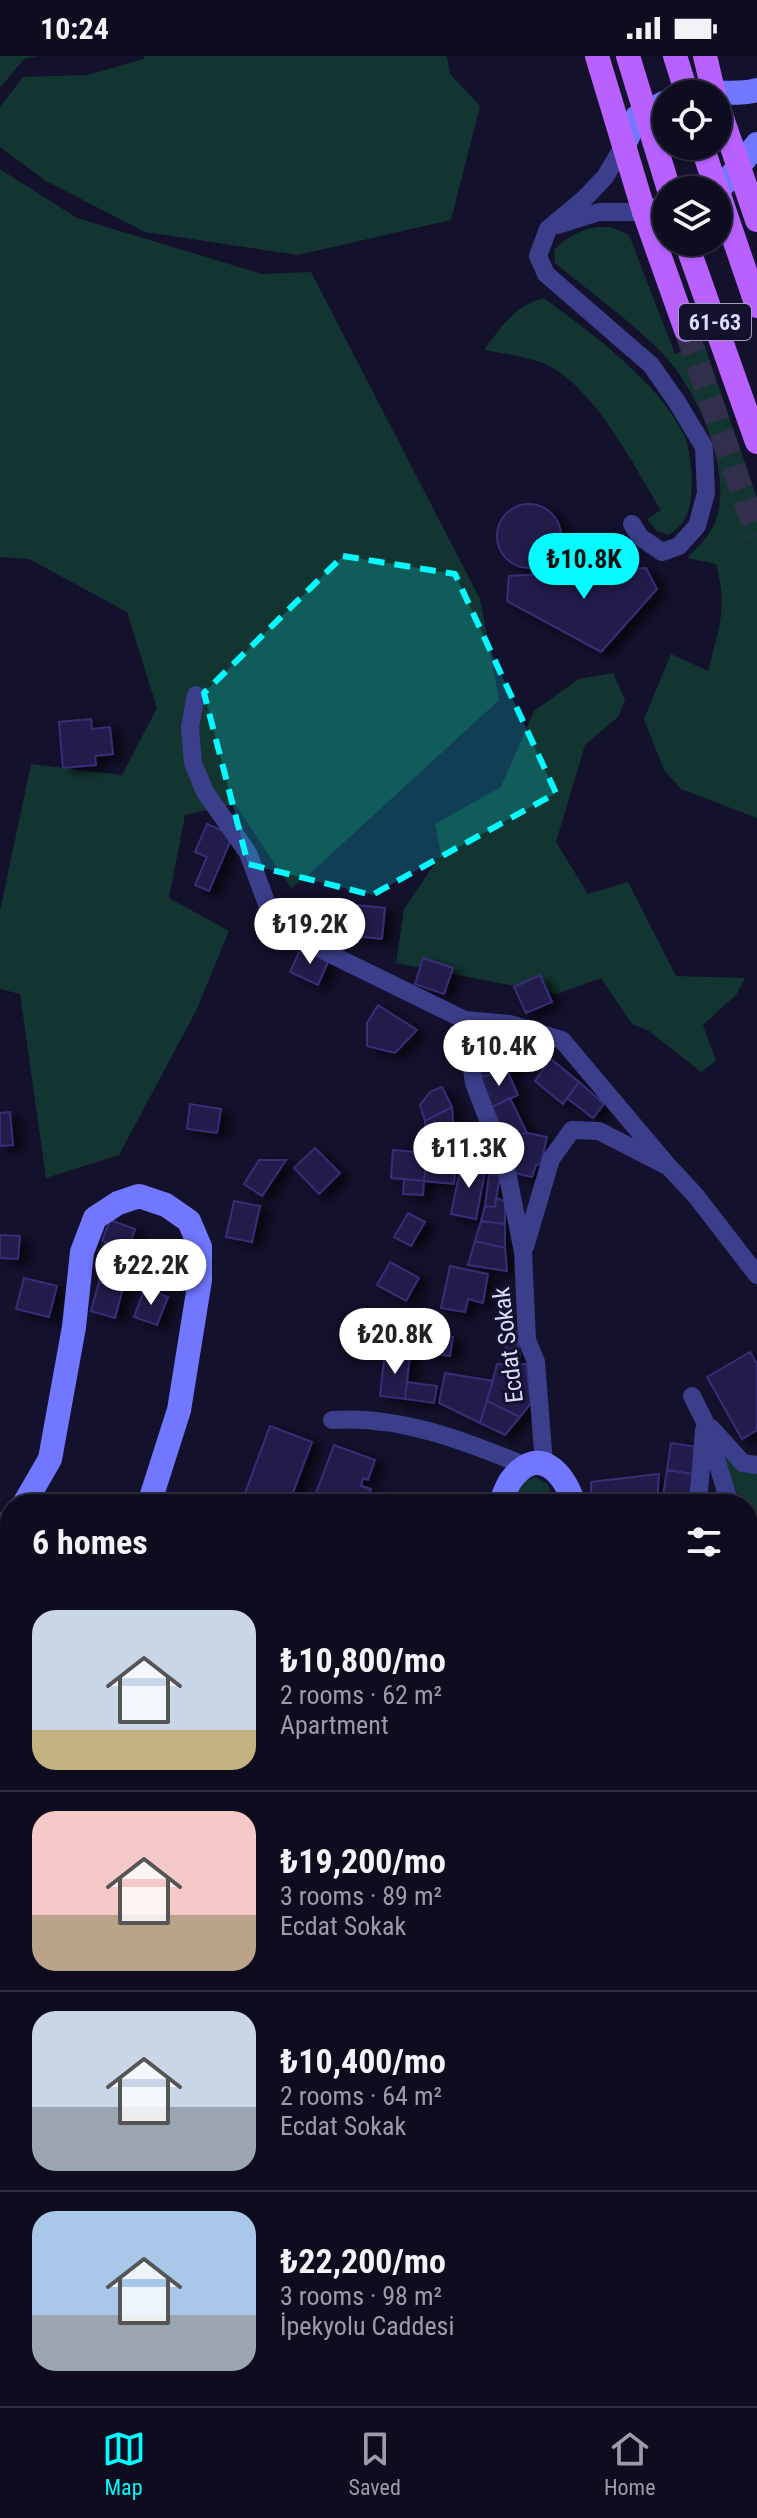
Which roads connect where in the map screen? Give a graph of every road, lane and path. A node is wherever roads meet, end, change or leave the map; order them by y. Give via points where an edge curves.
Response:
1 (597, 56) edge
2 (628, 56) edge
3 (675, 56) edge
4 (705, 56) edge
5 (683, 80) edge
6 (708, 80) edge
7 (757, 90) edge
8 (732, 94) edge
9 (652, 109) edge
10 (757, 144) edge
11 (624, 145) junction
12 (732, 152) edge
13 (738, 167) junction
14 (665, 176) edge
15 (731, 176) edge
16 (652, 205) edge
17 (652, 211) edge
18 (757, 220) edge
19 (548, 229) junction
20 (732, 236) edge
21 (667, 256) edge
22 (691, 256) edge
23 (757, 306) edge
24 (686, 330) tunnel mouth
25 (757, 442) edge
26 (632, 524) dead end
27 (196, 695) dead end
28 (465, 1020) junction
29 (669, 1167) junction
30 (523, 1252) junction
31 (757, 1275) edge
32 (692, 1396) dead end
33 (332, 1420) dead end
34 (704, 1420) junction
35 (535, 1464) junction
36 (757, 1465) edge
37 (30, 1494) edge
38 (152, 1494) edge
39 (505, 1494) edge
40 (571, 1494) edge
41 (699, 1494) edge
42 (727, 1494) edge

1 - 11 main road, 61-63
2 - 14 main road, bridge
3 - 5 main road
4 - 6 main road
7 - 8 street
9 - 11 street via 637,117
10 - 13 street
11 - 16 main road, 61-63
11 - 19 street via 605,177
12 - 13 main road
13 - 15 street
13 - 18 main road
17 - 19 street via 599,212
19 - 26 street via 538,256 546,274 651,365 704,447 706,493 697,526 679,546 662,552 640,537
20 - 23 main road, 61-63
21 - 24 main road, 61-63
22 - 25 main road, 61-63
27 - 28 street via 190,727 193,763 205,792 248,853 274,923
28 - 29 street via 510,1024 562,1040
28 - 30 street, Ecdat Sokak via 474,1083 506,1167
29 - 30 street via 599,1131 572,1130 551,1159
29 - 31 street
30 - 35 street, Ecdat Sokak via 527,1340 536,1362
32 - 34 street
33 - 35 street via 402,1425
34 - 36 street via 743,1463
34 - 41 street
34 - 42 street
35 - 39 street via 511,1481
35 - 40 street via 558,1472
37 - 38 street via 50,1459 82,1252 95,1218 139,1196 166,1205 189,1221 200,1247 200,1280 179,1410

